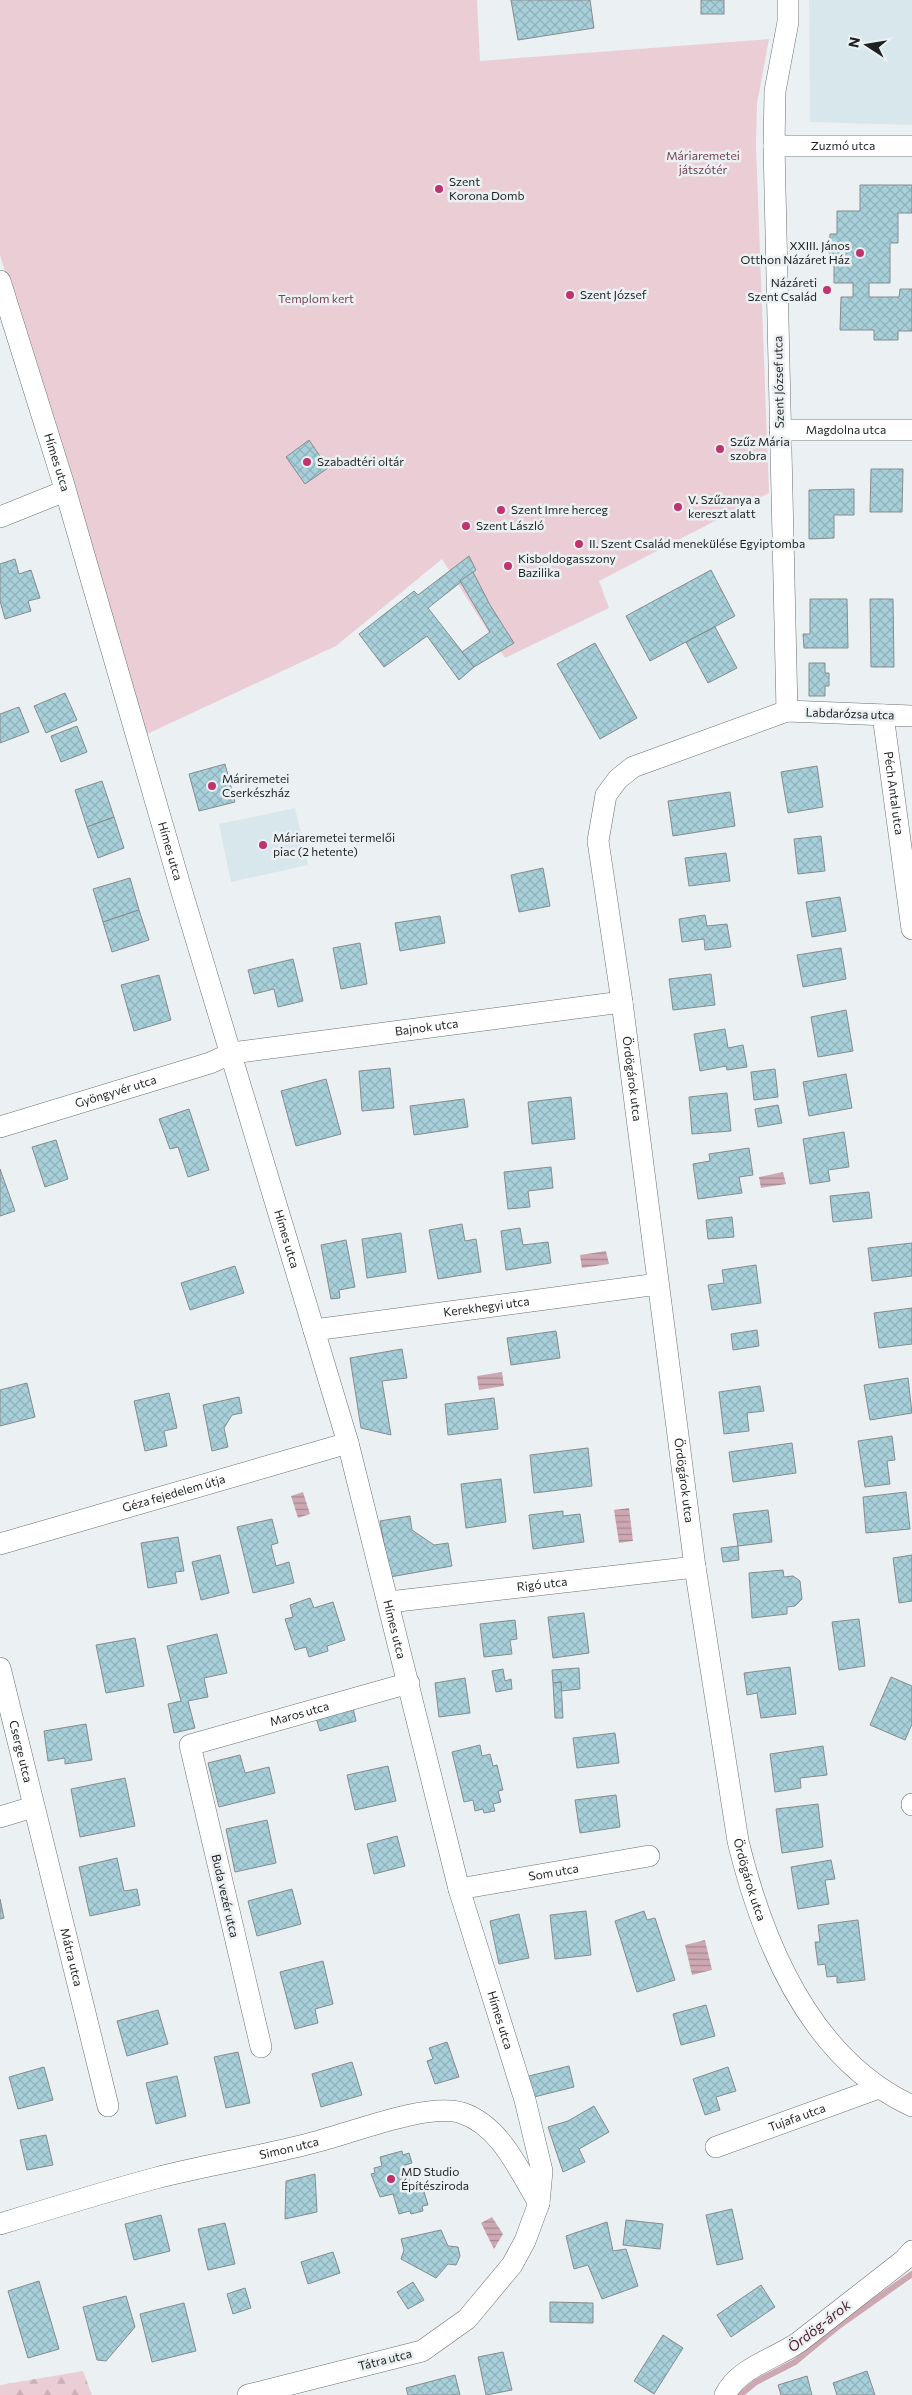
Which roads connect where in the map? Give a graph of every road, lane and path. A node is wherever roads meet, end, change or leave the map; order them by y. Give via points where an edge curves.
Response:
1 (788, 0) edge
2 (774, 146) junction
3 (912, 146) edge
4 (0, 281) edge
5 (780, 430) junction
6 (912, 430) edge
7 (65, 491) junction
8 (0, 517) edge
9 (787, 711) junction
10 (883, 715) junction
11 (912, 716) edge
12 (912, 929) edge
13 (622, 1002) junction
14 (232, 1053) junction
15 (0, 1127) edge
16 (658, 1284) junction
17 (314, 1330) junction
18 (348, 1443) junction
19 (0, 1544) edge
20 (695, 1568) junction
21 (389, 1602) junction
22 (0, 1668) edge
23 (409, 1683) junction
24 (190, 1745) joint
25 (33, 1807) junction
26 (0, 1817) edge
27 (649, 1856) dead end
28 (459, 1889) junction
29 (261, 2047) dead end
30 (879, 2088) junction
31 (108, 2106) dead end
32 (912, 2106) edge
33 (716, 2147) dead end
34 (539, 2203) junction
35 (0, 2224) edge
36 (912, 2251) edge
37 (248, 2395) edge
38 (726, 2395) edge

1 - 2 street, Szent József utca via 788,22 775,91
2 - 3 street, Zuzmó utca
2 - 5 street, Szent József utca
4 - 7 street, Hímes utca
5 - 6 street, Magdolna utca
5 - 9 street, Szent József utca
7 - 8 street
7 - 14 street, Hímes utca
9 - 10 street, Labdarózsa utca
9 - 13 street, Ördögárok utca via 633,767 606,795 598,841
10 - 11 street, Labdarózsa utca
10 - 12 street, Péch Antal utca
13 - 14 street, Bajnok utca
13 - 16 street, Ördögárok utca
14 - 15 street, Gyöngyvér utca via 210,1063
14 - 17 street, Hímes utca
16 - 17 street, Kerekhegyi utca
16 - 20 street, Ördögárok utca
17 - 18 street, Hímes utca
18 - 19 street, Géza fejedelem útja
18 - 21 street, Hímes utca
20 - 21 street, Rigó utca
20 - 30 street, Ördögárok utca via 738,1841 758,1912 785,1975 825,2036 855,2070
21 - 23 street, Hímes utca
22 - 25 street, Cserge utca
23 - 24 street, Maros utca
23 - 28 street, Hímes utca
24 - 29 street, Buda vezér utca
25 - 26 street
25 - 31 street, Mátra utca
27 - 28 street, Som utca
28 - 34 street, Hímes utca via 525,2100 542,2171
30 - 32 street, Ördögárok utca
30 - 33 street, Tujafa utca
34 - 35 street, Simon utca via 501,2141 484,2124 462,2113 438,2112 157,2178
34 - 37 street, Tátra utca via 525,2241 491,2292 467,2319 422,2350
36 - 38 street via 798,2342 750,2370 731,2386

